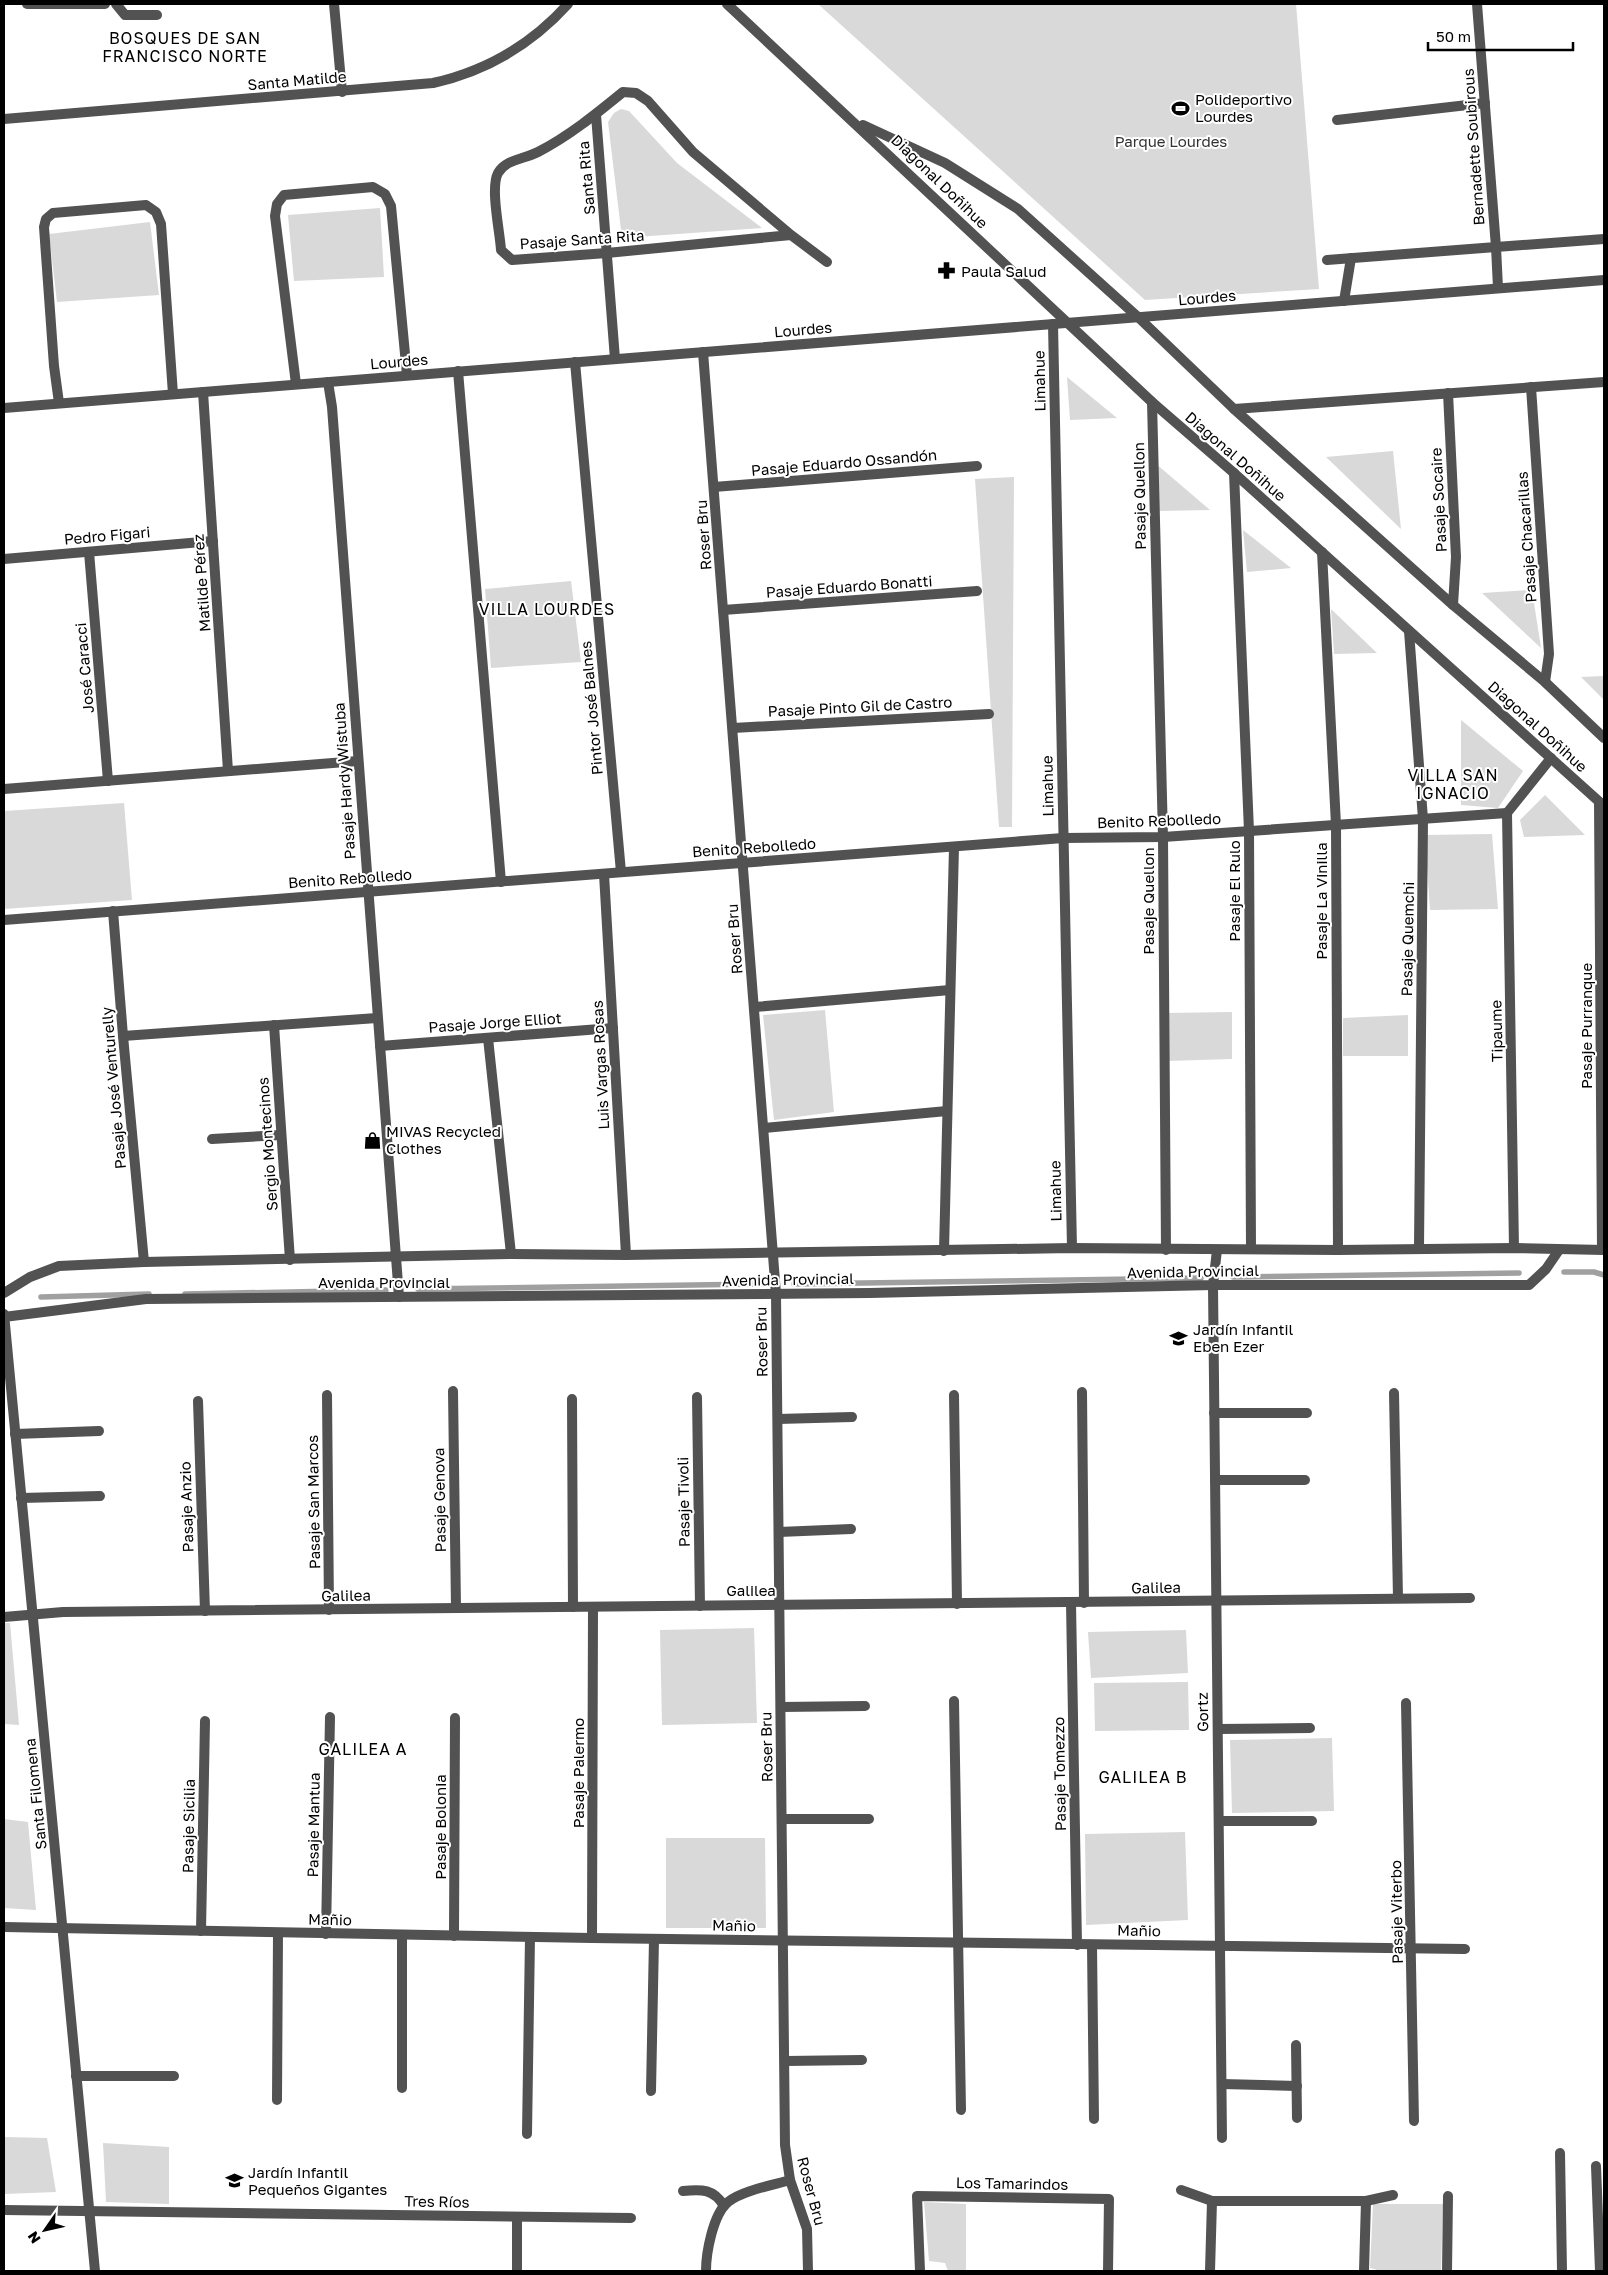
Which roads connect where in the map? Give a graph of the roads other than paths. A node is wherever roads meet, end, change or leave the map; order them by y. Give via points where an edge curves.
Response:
1 (28, 4) edge
2 (105, 4) edge
3 (116, 4) edge
4 (334, 4) edge
5 (568, 4) edge
6 (727, 4) edge
7 (1477, 4) edge
8 (157, 14) dead end
9 (342, 92) junction
10 (1484, 103) junction
11 (596, 115) junction
12 (4, 119) edge
13 (1337, 120) dead end
14 (855, 121) junction
15 (791, 235) junction
16 (1604, 238) edge
17 (1496, 247) junction
18 (607, 253) junction
19 (1351, 258) junction
20 (1327, 260) dead end
21 (827, 262) dead end
22 (1604, 280) edge
23 (1498, 288) junction
24 (1344, 301) junction
25 (1138, 318) junction
26 (1053, 324) junction
27 (1068, 324) junction
28 (703, 352) junction
29 (615, 359) junction
30 (575, 362) junction
31 (458, 371) junction
32 (407, 376) junction
33 (328, 382) junction
34 (1604, 382) edge
35 (296, 384) junction
36 (1531, 388) junction
37 (203, 392) junction
38 (1448, 393) junction
39 (173, 394) junction
40 (1152, 402) junction
41 (59, 403) junction
42 (4, 408) edge
43 (1234, 408) junction
44 (977, 466) dead end
45 (1234, 473) junction
46 (714, 488) junction
47 (213, 541) junction
48 (89, 552) junction
49 (1322, 552) junction
50 (4, 559) edge
51 (978, 591) dead end
52 (1453, 605) junction
53 (724, 610) junction
54 (1409, 631) junction
55 (1545, 682) junction
56 (989, 714) dead end
57 (733, 728) junction
58 (1604, 738) edge
59 (1551, 758) junction
60 (358, 761) junction
61 (228, 772) junction
62 (108, 781) junction
63 (4, 789) edge
64 (1602, 804) edge
65 (1508, 814) junction
66 (1423, 819) junction
67 (1336, 825) junction
68 (1249, 831) junction
69 (1163, 837) junction
70 (1063, 838) junction
71 (954, 847) junction
72 (744, 863) junction
73 (621, 872) junction
74 (604, 874) junction
75 (501, 882) junction
76 (368, 892) junction
77 (114, 912) junction
78 (4, 920) edge
79 (950, 990) junction
80 (754, 1007) junction
81 (377, 1018) junction
82 (274, 1025) junction
83 (613, 1028) junction
84 (122, 1036) junction
85 (488, 1038) junction
86 (380, 1046) junction
87 (947, 1111) junction
88 (764, 1128) junction
89 (281, 1136) junction
90 (212, 1139) dead end
91 (1072, 1248) junction
92 (1419, 1248) junction
93 (1514, 1248) junction
94 (1251, 1249) junction
95 (1166, 1250) junction
96 (1217, 1250) junction
97 (1338, 1250) junction
98 (1559, 1250) junction
99 (1603, 1250) edge
100 (944, 1251) junction
101 (774, 1253) junction
102 (511, 1254) junction
103 (626, 1255) junction
104 (396, 1257) junction
105 (290, 1260) junction
106 (144, 1262) junction
107 (1213, 1285) junction
108 (4, 1293) edge
109 (776, 1294) junction
110 (399, 1297) junction
111 (4, 1316) edge
112 (453, 1391) dead end
113 (1082, 1392) dead end
114 (1394, 1392) dead end
115 (328, 1394) dead end
116 (954, 1395) dead end
117 (697, 1397) dead end
118 (572, 1399) dead end
119 (198, 1401) dead end
120 (1214, 1413) junction
121 (1307, 1413) dead end
122 (852, 1417) dead end
123 (778, 1419) junction
124 (99, 1431) dead end
125 (15, 1434) junction
126 (1215, 1480) junction
127 (1305, 1480) dead end
128 (100, 1496) dead end
129 (21, 1498) junction
130 (851, 1528) dead end
131 (779, 1532) junction
132 (1398, 1598) junction
133 (1470, 1598) dead end
134 (1216, 1601) junction
135 (1071, 1603) junction
136 (1084, 1603) junction
137 (957, 1604) junction
138 (780, 1605) junction
139 (700, 1606) junction
140 (573, 1607) junction
141 (594, 1607) junction
142 (456, 1608) junction
143 (329, 1610) junction
144 (205, 1611) junction
145 (32, 1613) junction
146 (4, 1617) edge
147 (954, 1701) dead end
148 (1406, 1702) dead end
149 (781, 1706) junction
150 (865, 1706) dead end
151 (330, 1717) dead end
152 (455, 1718) dead end
153 (205, 1721) dead end
154 (1310, 1728) dead end
155 (1218, 1729) junction
156 (782, 1819) junction
157 (869, 1819) dead end
158 (1219, 1821) junction
159 (1312, 1821) dead end
160 (4, 1927) edge
161 (62, 1929) junction
162 (201, 1931) junction
163 (278, 1933) junction
164 (326, 1934) junction
165 (402, 1935) junction
166 (454, 1936) junction
167 (530, 1937) junction
168 (592, 1938) junction
169 (654, 1939) junction
170 (783, 1940) junction
171 (958, 1943) junction
172 (1077, 1945) junction
173 (1092, 1945) junction
174 (1220, 1946) junction
175 (1412, 1949) junction
176 (1465, 1949) dead end
177 (1296, 2045) dead end
178 (862, 2060) dead end
179 (786, 2061) junction
180 (76, 2076) junction
181 (174, 2076) dead end
182 (1222, 2084) junction
183 (1297, 2086) junction
184 (402, 2088) dead end
185 (652, 2091) dead end
186 (277, 2100) dead end
187 (961, 2110) dead end
188 (1298, 2118) dead end
189 (1094, 2119) dead end
190 (1414, 2121) dead end
191 (527, 2134) dead end
192 (1222, 2138) dead end
193 (1560, 2153) dead end
194 (1596, 2166) dead end
195 (790, 2180) junction
196 (1181, 2190) dead end
197 (683, 2191) dead end
198 (1393, 2195) dead end
199 (1448, 2196) dead end
200 (1212, 2200) junction
201 (1366, 2201) junction
202 (724, 2206) junction
203 (4, 2210) edge
204 (89, 2210) junction
205 (517, 2217) junction
206 (631, 2218) dead end
207 (95, 2271) edge
208 (517, 2271) edge
209 (706, 2271) edge
210 (808, 2271) edge
211 (920, 2271) edge
212 (1108, 2271) edge
213 (1210, 2271) edge
214 (1364, 2271) edge
215 (1447, 2271) edge
216 (1562, 2271) edge
217 (1600, 2271) edge

1 - 2 street
3 - 8 street via 125,15
4 - 9 street
5 - 9 street, Santa Matilde via 530,40 510,53 455,78 414,86
6 - 14 street, Diagonal Doñihue
7 - 10 street, Bernadette Soubirous
9 - 12 street, Santa Matilde
10 - 13 street
10 - 17 street, Bernadette Soubirous
11 - 15 street, Pasaje Santa Rita via 622,92 636,93 648,101 693,152
11 - 18 street, Santa Rita
11 - 18 street, Pasaje Santa Rita via 550,146 506,164 498,173 495,184 501,250 505,256 512,260
14 - 25 street, Diagonal Doñihue via 944,163 1018,209
14 - 27 street, Diagonal Doñihue
15 - 18 street, Pasaje Santa Rita
15 - 21 street, Pasaje Santa Rita
16 - 17 street
17 - 19 street
17 - 23 street, Bernadette Soubirous
18 - 29 street, Santa Rita
19 - 20 street
19 - 24 street
22 - 23 street, Lourdes
23 - 24 street, Lourdes
24 - 25 street, Lourdes
25 - 27 street, Lourdes
25 - 43 street, Diagonal Doñihue
26 - 27 street, Lourdes
26 - 28 street, Lourdes
26 - 70 street, Limahue
27 - 40 street, Diagonal Doñihue
28 - 29 street, Lourdes
28 - 46 street, Roser Bru
29 - 30 street, Lourdes
30 - 31 street, Lourdes
30 - 73 street, Pintor José Balnes
31 - 32 street, Lourdes
31 - 75 street
32 - 33 street, Lourdes
32 - 35 street via 390,206 385,194 373,187 284,195 277,204 275,216
33 - 35 street, Lourdes
33 - 60 street, Pasaje Hardy Wistuba
34 - 36 street
35 - 37 street, Lourdes
36 - 38 street
36 - 55 street, Pasaje Chacarillas via 1549,654
37 - 39 street, Lourdes
37 - 47 street, Matilde Pérez
38 - 43 street
38 - 52 street, Pasaje Socaire via 1456,557
39 - 41 street, Lourdes
39 - 41 street via 161,224 151,208 137,205 53,213 46,219
40 - 45 street, Diagonal Doñihue
40 - 69 street, Pasaje Quellon
41 - 42 street, Lourdes
43 - 52 street, Diagonal Doñihue
44 - 46 street, Pasaje Eduardo Ossandón
45 - 49 street, Diagonal Doñihue
45 - 68 street, Pasaje El Rulo
46 - 53 street, Roser Bru
47 - 48 street, Pedro Figari
47 - 61 street, Matilde Pérez
48 - 50 street, Pedro Figari
48 - 62 street, José Caracci
49 - 54 street, Diagonal Doñihue
49 - 67 street, Pasaje La Vinilla
51 - 53 street, Pasaje Eduardo Bonatti
52 - 55 street, Diagonal Doñihue
53 - 57 street, Roser Bru
54 - 59 street, Diagonal Doñihue
54 - 66 street, Pasaje Quemchi
55 - 58 street, Diagonal Doñihue
56 - 57 street, Pasaje Pinto Gil de Castro
57 - 72 street, Roser Bru
59 - 64 street, Diagonal Doñihue
59 - 65 street
60 - 61 street
60 - 76 street, Pasaje Hardy Wistuba
61 - 62 street
62 - 63 street
64 - 99 street, Pasaje Purranque
65 - 66 street, Benito Rebolledo
65 - 93 street, Tipaume
66 - 67 street, Benito Rebolledo
66 - 92 street, Pasaje Quemchi
67 - 68 street, Benito Rebolledo
67 - 97 street, Pasaje La Vinilla
68 - 69 street, Benito Rebolledo
68 - 94 street, Pasaje El Rulo
69 - 70 street, Benito Rebolledo
69 - 95 street, Pasaje Quellon
70 - 71 street, Benito Rebolledo
70 - 91 street, Limahue
71 - 72 street, Benito Rebolledo
71 - 79 street
72 - 73 street, Benito Rebolledo
72 - 80 street, Roser Bru
73 - 74 street, Benito Rebolledo
74 - 75 street, Benito Rebolledo
74 - 83 street, Luis Vargas Rosas
75 - 76 street, Benito Rebolledo
76 - 77 street, Benito Rebolledo
76 - 81 street, Pasaje Hardy Wistuba
77 - 78 street, Benito Rebolledo
77 - 84 street, Pasaje José Venturelly
79 - 80 street
79 - 87 street
80 - 88 street, Roser Bru
81 - 82 street
81 - 86 street, Pasaje Hardy Wistuba
82 - 84 street
82 - 89 street, Sergio Montecinos
83 - 85 street, Pasaje Jorge Elliot
83 - 103 street, Luis Vargas Rosas
84 - 106 street, Pasaje José Venturelly
85 - 86 street, Pasaje Jorge Elliot
85 - 102 street
86 - 104 street, Pasaje Hardy Wistuba
87 - 88 street
87 - 100 street
88 - 101 street, Roser Bru
89 - 90 street
89 - 105 street, Sergio Montecinos
91 - 95 street, Avenida Provincial
91 - 100 street, Avenida Provincial
92 - 93 street, Avenida Provincial
92 - 97 street, Avenida Provincial
93 - 98 street, Avenida Provincial
94 - 96 street, Avenida Provincial
94 - 97 street, Avenida Provincial
95 - 96 street, Avenida Provincial
96 - 107 street, Gortz
98 - 99 street, Avenida Provincial
98 - 107 street, Avenida Provincial via 1529,1285
100 - 101 street, Avenida Provincial
101 - 103 street, Avenida Provincial
101 - 109 street, Roser Bru
102 - 103 street, Avenida Provincial
102 - 104 street, Avenida Provincial
104 - 105 street, Avenida Provincial
104 - 110 street, Pasaje Hardy Wistuba
105 - 106 street, Avenida Provincial
106 - 108 street, Avenida Provincial via 59,1266 30,1277
107 - 109 street, Avenida Provincial
107 - 120 street, Gortz
109 - 110 street, Avenida Provincial
109 - 123 street, Roser Bru
110 - 111 street, Avenida Provincial via 146,1299
111 - 125 street, Santa Filomena
112 - 142 street, Pasaje Genova
113 - 136 street
114 - 132 street
115 - 143 street, Pasaje San Marcos
116 - 137 street
117 - 139 street, Pasaje Tivoli
118 - 140 street
119 - 144 street, Pasaje Anzio
120 - 121 street
120 - 126 street, Gortz
122 - 123 street
123 - 131 street, Roser Bru
124 - 125 street
125 - 129 street, Santa Filomena
126 - 127 street
126 - 134 street, Gortz
128 - 129 street
129 - 145 street, Santa Filomena
130 - 131 street
131 - 138 street, Roser Bru
132 - 133 street, Galilea
132 - 134 street, Galilea
134 - 136 street, Galilea
134 - 155 street, Gortz
135 - 136 street, Galilea
135 - 137 street, Galilea
135 - 172 street, Pasaje Tomezzo
137 - 138 street, Galilea
138 - 139 street, Galilea
138 - 149 street, Roser Bru
139 - 141 street, Galilea
140 - 141 street, Galilea
140 - 142 street, Galilea
141 - 168 street, Pasaje Palermo
142 - 143 street, Galilea
143 - 144 street, Galilea
144 - 145 street, Galilea
145 - 146 street, Galilea
145 - 161 street, Santa Filomena
147 - 171 street
148 - 175 street, Pasaje Viterbo
149 - 150 street
149 - 156 street, Roser Bru
151 - 164 street, Pasaje Mantua
152 - 166 street, Pasaje Bolonia
153 - 162 street, Pasaje Sicilia
154 - 155 street
155 - 158 street, Gortz
156 - 157 street
156 - 170 street, Roser Bru
158 - 159 street
158 - 174 street, Gortz
160 - 161 street, Mañio
161 - 162 street, Mañio
161 - 180 street, Santa Filomena
162 - 163 street, Mañio
163 - 164 street, Mañio
163 - 186 street
164 - 165 street, Mañio
165 - 166 street, Mañio
165 - 184 street
166 - 167 street, Mañio
167 - 168 street, Mañio
167 - 191 street
168 - 169 street, Mañio
169 - 170 street, Mañio
169 - 185 street
170 - 171 street, Mañio
170 - 179 street, Roser Bru
171 - 172 street, Mañio
171 - 187 street
172 - 173 street, Mañio
173 - 174 street, Mañio
173 - 189 street
174 - 175 street, Mañio
174 - 182 street, Gortz
175 - 176 street, Mañio
175 - 190 street, Pasaje Viterbo
177 - 183 street
178 - 179 street
179 - 195 street, Roser Bru via 786,2145
180 - 181 street
180 - 204 street, Santa Filomena
182 - 183 street
182 - 192 street, Gortz
183 - 188 street
193 - 216 street
194 - 217 street
195 - 202 street via 738,2197
195 - 210 street, Roser Bru via 807,2229
196 - 200 street
197 - 202 street via 709,2190 719,2196
198 - 201 street
199 - 215 street
200 - 201 street
200 - 213 street
201 - 214 street
202 - 209 street via 709,2243
203 - 204 street, Tres Ríos
204 - 205 street, Tres Ríos
204 - 207 street, Santa Filomena
205 - 206 street, Tres Ríos
205 - 208 street
211 - 212 street, Los Tamarindos via 917,2196 1109,2199

